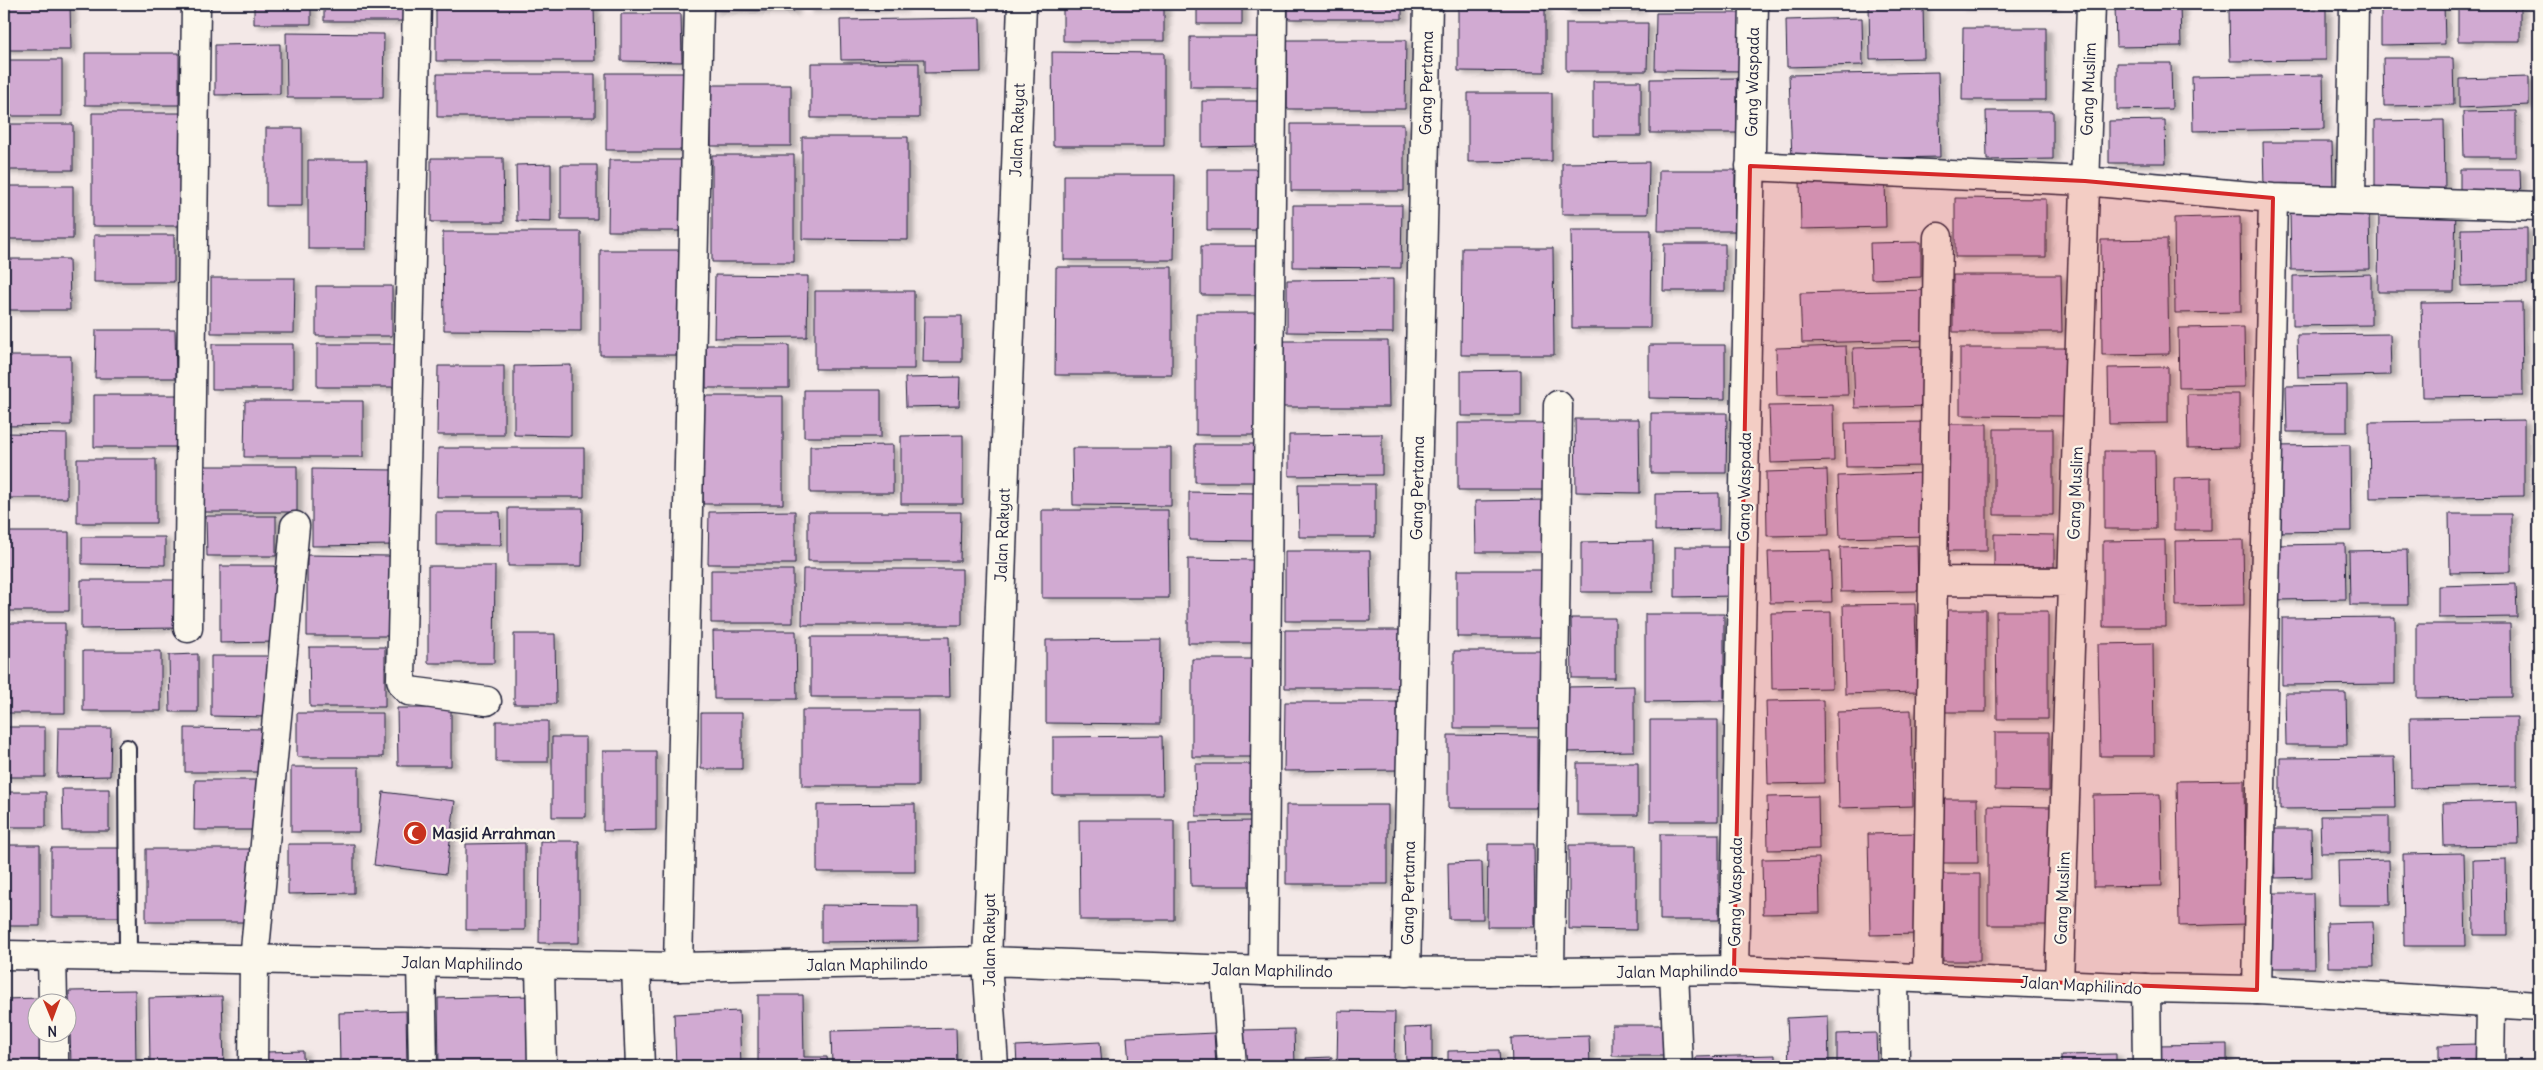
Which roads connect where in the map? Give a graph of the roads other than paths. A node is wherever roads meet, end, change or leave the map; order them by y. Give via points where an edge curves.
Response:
1 (196, 4) edge
2 (417, 4) edge
3 (699, 4) edge
4 (1022, 4) edge
5 (1273, 4) edge
6 (1428, 4) edge
7 (1754, 4) edge
8 (2090, 4) edge
9 (2354, 4) edge
10 (1750, 166) junction
11 (2085, 180) junction
12 (2273, 198) junction
13 (2351, 198) junction
14 (2539, 206) edge
15 (1938, 237) dead end
16 (1558, 405) dead end
17 (295, 526) dead end
18 (1933, 581) junction
19 (2072, 582) junction
20 (188, 628) dead end
21 (487, 701) dead end
22 (127, 748) dead end
23 (4, 954) edge
24 (52, 955) junction
25 (128, 957) junction
26 (254, 960) junction
27 (987, 961) junction
28 (421, 962) junction
29 (540, 965) junction
30 (636, 967) junction
31 (678, 967) junction
32 (1225, 970) junction
33 (1734, 970) junction
34 (1263, 971) junction
35 (1674, 971) junction
36 (1406, 972) junction
37 (1550, 972) junction
38 (1894, 977) junction
39 (1927, 979) junction
40 (2059, 983) junction
41 (2146, 988) junction
42 (2257, 990) junction
43 (53, 992) edge
44 (2491, 1005) junction
45 (2539, 1006) edge
46 (54, 1042) edge
47 (54, 1066) edge
48 (252, 1066) edge
49 (423, 1066) edge
50 (542, 1066) edge
51 (640, 1066) edge
52 (994, 1066) edge
53 (1232, 1066) edge
54 (1678, 1066) edge
55 (1895, 1066) edge
56 (2147, 1066) edge
57 (2490, 1066) edge

1 - 20 street
2 - 21 street via 401,679 409,691
3 - 31 street
4 - 27 street, Jalan Rakyat
5 - 34 street
6 - 36 street, Gang Pertama
7 - 10 street, Gang Waspada
8 - 11 street, Gang Muslim
9 - 13 street
10 - 11 street
10 - 33 street, Gang Waspada
11 - 12 street
11 - 19 street, Gang Muslim
12 - 13 street
12 - 42 street
13 - 14 street
15 - 18 street
16 - 37 street
17 - 26 street
18 - 19 street
18 - 39 street
19 - 40 street, Gang Muslim
22 - 25 lane
23 - 24 street, Jalan Maphilindo
24 - 25 street, Jalan Maphilindo
24 - 43 street
25 - 26 street, Jalan Maphilindo
26 - 28 street, Jalan Maphilindo
26 - 48 street
27 - 31 street, Jalan Maphilindo
27 - 32 street, Jalan Maphilindo
27 - 52 street, Jalan Rakyat
28 - 29 street, Jalan Maphilindo
28 - 49 street
29 - 30 street, Jalan Maphilindo
29 - 50 street
30 - 31 street, Jalan Maphilindo
30 - 51 street
32 - 34 street, Jalan Maphilindo
32 - 53 street
33 - 35 street, Jalan Maphilindo
33 - 38 street, Jalan Maphilindo
34 - 36 street, Jalan Maphilindo
35 - 37 street, Jalan Maphilindo
35 - 54 street
36 - 37 street, Jalan Maphilindo
38 - 39 street, Jalan Maphilindo
38 - 55 street
39 - 40 street, Jalan Maphilindo
40 - 41 street, Jalan Maphilindo
41 - 42 street, Jalan Maphilindo
41 - 56 street
42 - 44 street, Jalan Maphilindo
44 - 45 street, Jalan Maphilindo
44 - 57 street
46 - 47 street

